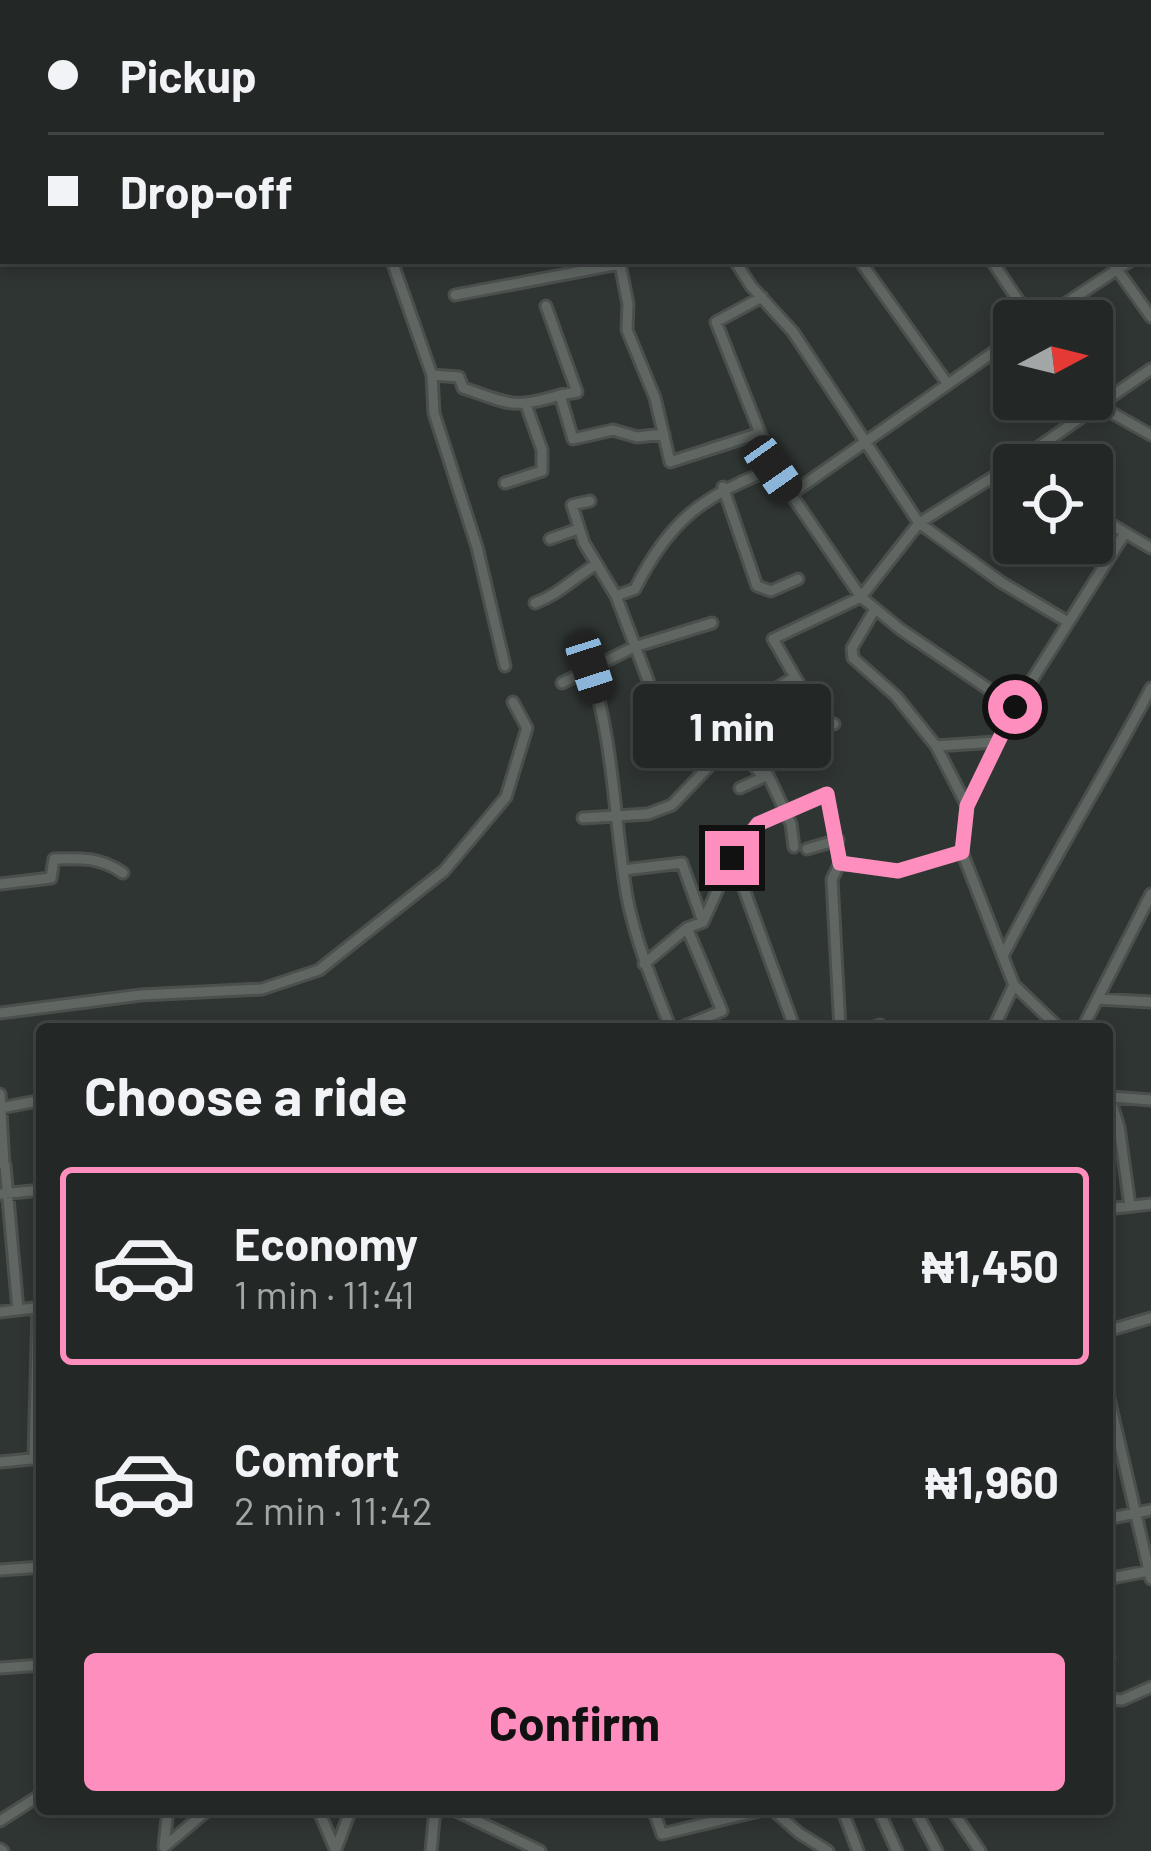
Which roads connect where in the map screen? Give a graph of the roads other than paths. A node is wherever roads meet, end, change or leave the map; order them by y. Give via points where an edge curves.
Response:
1 (393, 264) edge
2 (737, 264) edge
3 (862, 264) edge
4 (994, 264) edge
5 (585, 266) edge
6 (1114, 266) edge
7 (455, 295) dead end
8 (762, 297) junction
9 (1020, 300) edge
10 (1065, 300) edge
11 (546, 306) dead end
12 (1151, 317) edge
13 (993, 352) edge
14 (1151, 368) edge
15 (431, 375) junction
16 (947, 383) junction
17 (560, 394) junction
18 (1113, 395) edge
19 (526, 405) junction
20 (1113, 413) edge
21 (1077, 420) edge
22 (760, 433) junction
23 (664, 434) junction
24 (1151, 435) edge
25 (864, 443) junction
26 (1043, 444) edge
27 (773, 469) junction
28 (993, 478) edge
29 (505, 483) dead end
30 (723, 487) junction
31 (790, 494) junction
32 (590, 501) dead end
33 (919, 523) junction
34 (1113, 526) edge
35 (578, 529) junction
36 (1125, 533) junction
37 (550, 539) dead end
38 (1151, 548) edge
39 (597, 564) junction
40 (798, 579) dead end
41 (616, 596) junction
42 (861, 597) junction
43 (535, 602) dead end
44 (875, 609) junction
45 (1068, 622) junction
46 (712, 623) dead end
47 (634, 647) junction
48 (505, 666) dead end
49 (590, 668) junction
50 (795, 676) junction
51 (562, 683) dead end
52 (650, 688) dead end
53 (1151, 688) edge
54 (513, 702) dead end
55 (1015, 707) junction
56 (834, 724) dead end
57 (734, 740) junction
58 (995, 742) junction
59 (936, 746) junction
60 (763, 777) junction
61 (740, 788) dead end
62 (967, 806) junction
63 (786, 812) junction
64 (584, 818) dead end
65 (618, 818) junction
66 (838, 841) junction
67 (794, 847) dead end
68 (807, 849) dead end
69 (962, 852) junction
70 (732, 858) junction
71 (840, 863) junction
72 (624, 870) junction
73 (123, 872) dead end
74 (0, 884) edge
75 (1151, 894) edge
76 (1145, 913) edge
77 (703, 922) junction
78 (687, 928) junction
79 (1003, 957) junction
80 (644, 964) junction
81 (1014, 985) junction
82 (1097, 999) junction
83 (1151, 1002) edge
84 (0, 1013) edge
85 (669, 1023) edge
86 (692, 1023) edge
87 (793, 1023) edge
88 (840, 1023) edge
89 (996, 1023) edge
90 (1054, 1023) edge
91 (1085, 1023) edge
92 (0, 1094) edge
93 (1113, 1094) edge
94 (1151, 1100) edge
95 (36, 1101) edge
96 (2, 1108) edge
97 (1113, 1110) edge
98 (3, 1165) edge
99 (36, 1190) edge
100 (3, 1193) edge
101 (1151, 1204) edge
102 (1130, 1206) junction
103 (1113, 1208) edge
104 (36, 1308) edge
105 (18, 1310) junction
106 (0, 1312) edge
107 (1151, 1318) edge
108 (1113, 1329) edge
109 (1113, 1418) edge
110 (1121, 1455) junction
111 (36, 1458) edge
112 (1113, 1458) edge
113 (0, 1462) edge
114 (1151, 1510) edge
115 (1136, 1514) junction
116 (1113, 1518) edge
117 (36, 1567) edge
118 (0, 1570) edge
119 (1150, 1575) edge
120 (1113, 1578) edge
121 (36, 1665) edge
122 (0, 1668) edge
123 (1151, 1687) edge
124 (1113, 1699) edge
125 (36, 1798) edge
126 (167, 1815) edge
127 (202, 1815) edge
128 (320, 1815) edge
129 (350, 1815) edge
130 (434, 1815) edge
131 (465, 1815) edge
132 (655, 1815) edge
133 (744, 1815) edge
134 (778, 1815) edge
135 (844, 1815) edge
136 (881, 1815) edge
137 (918, 1815) edge
138 (955, 1815) edge
139 (0, 1821) edge
140 (662, 1834) junction
141 (809, 1840) junction
142 (162, 1849) edge
143 (801, 1850) edge
144 (335, 1851) edge
145 (431, 1851) edge
146 (540, 1851) edge
147 (668, 1851) edge
148 (828, 1851) edge
149 (858, 1851) edge
150 (897, 1851) edge
151 (937, 1851) edge
152 (980, 1851) edge

1 - 15 street
2 - 8 street
3 - 16 street
4 - 9 street
5 - 7 street
5 - 23 street via 620,264 626,330
6 - 10 street
6 - 12 street
8 - 22 street via 716,322
8 - 25 street
11 - 17 street via 577,392
13 - 16 street
14 - 18 street
15 - 19 street via 457,376 463,388
15 - 48 street via 434,413
16 - 25 street
17 - 19 street
17 - 23 street via 573,439 613,430
19 - 29 street via 542,471
20 - 24 street
21 - 26 street
22 - 23 street via 670,462
22 - 27 street
25 - 31 street
25 - 33 street
27 - 30 street
27 - 31 street
28 - 33 street
30 - 40 street via 757,586 771,591
30 - 41 street via 684,515 635,589
31 - 42 street
32 - 35 street via 572,505
33 - 42 street
33 - 45 street
34 - 36 street
35 - 37 street
35 - 39 street
36 - 38 street
36 - 45 street
39 - 41 street
39 - 43 street via 560,594
41 - 47 street
42 - 44 street
42 - 50 street via 772,639
44 - 55 street
44 - 59 street via 853,658
45 - 55 street
46 - 47 street
47 - 49 street
47 - 52 street
49 - 51 street
49 - 65 street
50 - 56 street via 822,720
50 - 57 street via 763,697
53 - 79 street
54 - 84 street via 527,728 506,796 444,872 319,970 262,988
55 - 58 street
57 - 60 street
57 - 65 street via 672,805
58 - 59 street
58 - 62 street
59 - 62 street
60 - 61 street
60 - 63 street
62 - 69 street
63 - 66 street via 827,794
63 - 67 street
63 - 70 street via 758,824
64 - 65 street
65 - 72 street
66 - 68 street
66 - 71 street
69 - 71 street via 898,871
69 - 79 street
70 - 77 street
70 - 87 street
71 - 88 street via 832,879
72 - 77 street via 682,862
72 - 80 street
73 - 74 street via 89,857 54,859 51,878
75 - 76 street
76 - 82 street
77 - 78 street
78 - 80 street
78 - 86 street via 722,1011
79 - 81 street
80 - 85 street
81 - 89 street
81 - 90 street
82 - 83 street
82 - 91 street
92 - 96 street
93 - 94 street
95 - 96 street
96 - 98 street
97 - 102 street
98 - 100 street
99 - 100 street
100 - 105 street
101 - 102 street
102 - 103 street
104 - 105 street
105 - 106 street
107 - 108 street
109 - 110 street
110 - 112 street
110 - 115 street
111 - 113 street
114 - 115 street
115 - 116 street
115 - 119 street
117 - 118 street
119 - 120 street
121 - 122 street
123 - 124 street
125 - 139 street
126 - 142 street
127 - 142 street
128 - 144 street
129 - 144 street
130 - 145 street
131 - 146 street
132 - 140 street
133 - 140 street
134 - 141 street
135 - 149 street
136 - 150 street
137 - 151 street
138 - 152 street
140 - 147 street
141 - 143 street
141 - 148 street

